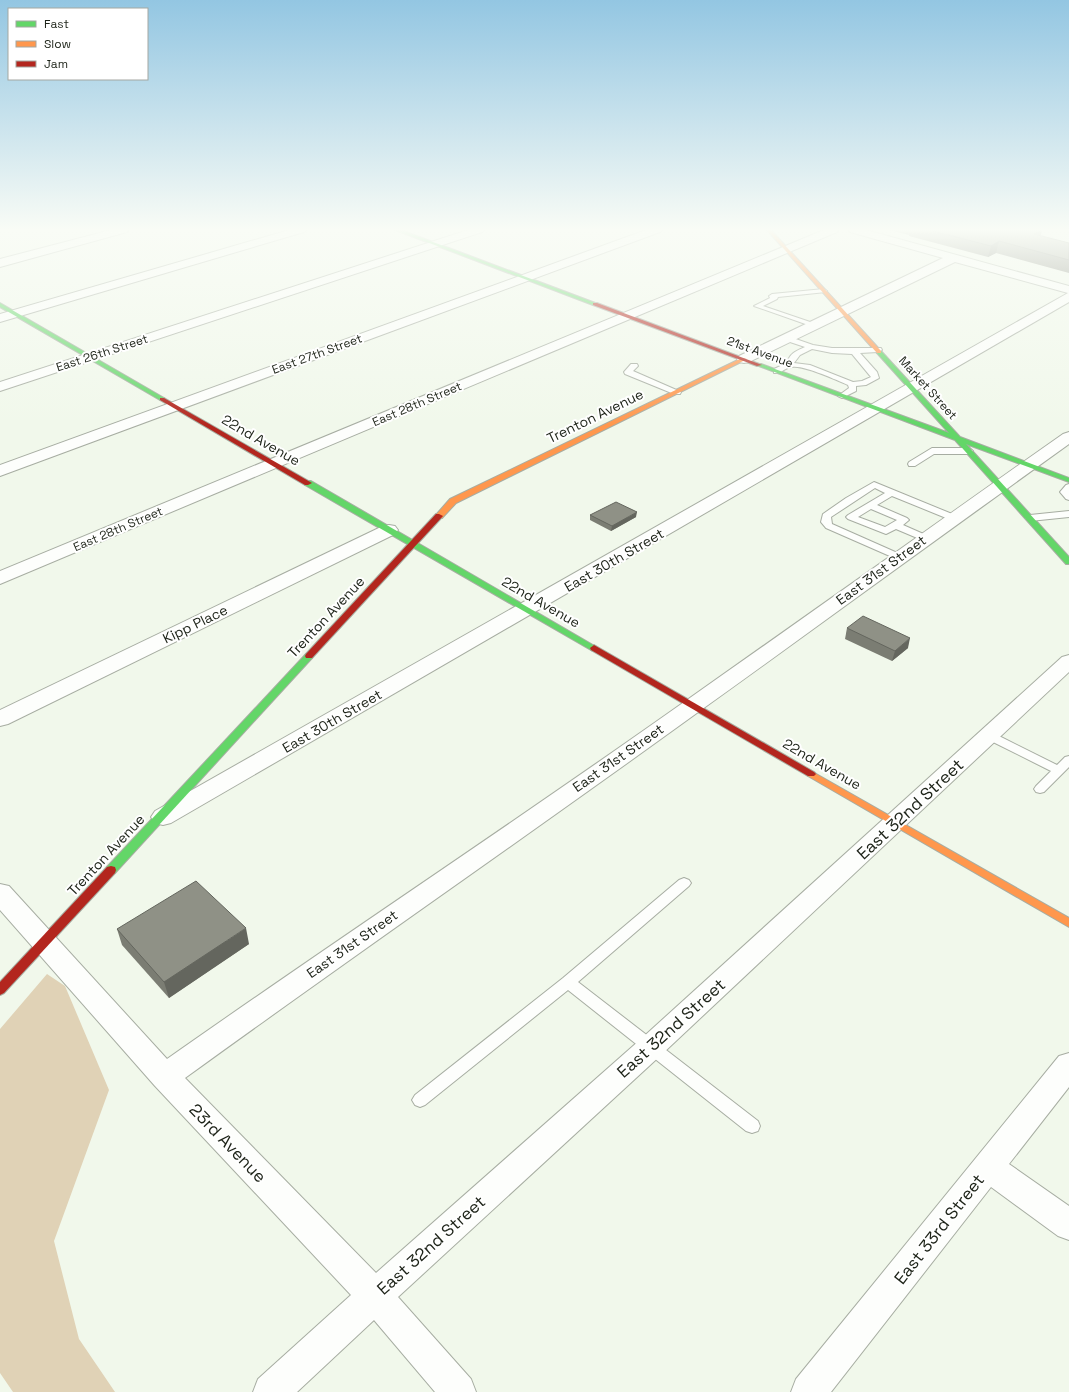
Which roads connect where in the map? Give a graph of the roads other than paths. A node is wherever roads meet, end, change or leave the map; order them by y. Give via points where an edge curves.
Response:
1 (80, 295) edge
2 (279, 295) edge
3 (479, 295) edge
4 (572, 295) edge
5 (678, 295) edge
6 (783, 295) edge
7 (827, 295) edge
8 (877, 295) edge
9 (1069, 297) edge
10 (0, 305) edge
11 (842, 312) junction
12 (16, 314) junction
13 (628, 316) junction
14 (0, 318) edge
15 (814, 325) junction
16 (787, 338) junction
17 (810, 347) junction
18 (878, 350) junction
19 (855, 352) junction
20 (90, 357) junction
21 (744, 359) junction
22 (790, 364) junction
23 (634, 366) dead end
24 (777, 371) junction
25 (852, 384) junction
26 (0, 387) edge
27 (913, 388) junction
28 (677, 392) junction
29 (842, 396) junction
30 (175, 406) junction
31 (877, 409) junction
32 (1069, 437) edge
33 (958, 439) junction
34 (969, 451) junction
35 (275, 464) junction
36 (912, 464) dead end
37 (1030, 465) junction
38 (0, 471) edge
39 (1069, 480) edge
40 (1001, 486) junction
41 (1069, 487) edge
42 (892, 492) junction
43 (1069, 497) edge
44 (870, 505) junction
45 (1069, 514) edge
46 (954, 518) junction
47 (1030, 518) junction
48 (896, 525) junction
49 (389, 530) junction
50 (925, 538) junction
51 (413, 543) junction
52 (899, 557) junction
53 (1069, 562) edge
54 (0, 578) edge
55 (527, 610) junction
56 (1068, 665) edge
57 (693, 706) junction
58 (0, 719) edge
59 (989, 735) junction
60 (1069, 760) edge
61 (1058, 770) junction
62 (1040, 789) dead end
63 (157, 820) junction
64 (895, 822) junction
65 (684, 883) dead end
66 (0, 893) edge
67 (1069, 923) edge
68 (44, 942) junction
69 (568, 982) junction
70 (0, 990) edge
71 (651, 1047) junction
72 (1069, 1065) edge
73 (165, 1077) junction
74 (420, 1100) dead end
75 (752, 1126) dead end
76 (988, 1167) junction
77 (1069, 1225) edge
78 (375, 1296) junction
79 (271, 1392) edge
80 (458, 1392) edge
81 (809, 1392) edge

1 - 12 street
2 - 20 street, East 26th Street
3 - 30 street, East 27th Street
4 - 13 street, 21st Avenue
5 - 13 street, East 28th Street
6 - 15 lane via 772,296 775,298 757,306
7 - 11 street, Market Street
8 - 11 street
9 - 27 street, East 30th Street
10 - 12 street, 22nd Avenue
11 - 15 street
11 - 18 street, Market Street
12 - 14 street
12 - 20 street, 22nd Avenue
13 - 21 street, 21st Avenue
13 - 35 street, East 28th Street
15 - 16 street
16 - 17 lane
16 - 21 street
17 - 19 lane
17 - 22 lane via 797,353
18 - 19 lane
18 - 27 street, Market Street
19 - 25 lane via 875,378 863,384
20 - 26 street, East 26th Street
20 - 30 street, 22nd Avenue
21 - 24 street, 21st Avenue
21 - 28 street, Trenton Avenue
22 - 24 lane
22 - 25 lane via 807,367
23 - 28 lane via 628,372
24 - 29 street, 21st Avenue
25 - 29 lane via 853,389
27 - 31 street, East 30th Street
27 - 33 street, Market Street
28 - 51 street, Trenton Avenue via 465,494 453,501
29 - 31 street, 21st Avenue
30 - 35 street, 22nd Avenue
30 - 38 street, East 27th Street
31 - 33 street, 21st Avenue
31 - 55 street, East 30th Street
32 - 37 street, East 31st Street
33 - 34 street, Market Street
33 - 37 street, 21st Avenue
34 - 36 lane via 932,451
34 - 40 street, Market Street
35 - 49 street, 22nd Avenue
35 - 54 street, East 28th Street
37 - 39 street, 21st Avenue
37 - 40 street, East 31st Street
40 - 46 street, East 31st Street
40 - 47 street, Market Street
41 - 43 lane via 1064,492
42 - 44 lane
42 - 46 lane
42 - 52 lane via 874,485 826,516 826,522
44 - 48 lane via 904,520
44 - 48 lane via 851,517 886,531
45 - 47 lane
46 - 50 street, East 31st Street
47 - 53 street, Market Street
48 - 50 lane
49 - 51 street, 22nd Avenue
49 - 58 street, Kipp Place
50 - 52 street, East 31st Street
51 - 55 street, 22nd Avenue
51 - 63 street, Trenton Avenue
52 - 57 street, East 31st Street
55 - 57 street, 22nd Avenue
55 - 63 street, East 30th Street
56 - 59 street, East 32nd Street
57 - 64 street, 22nd Avenue
57 - 73 street, East 31st Street via 327,960
59 - 61 lane
59 - 64 street, East 32nd Street
60 - 61 lane
61 - 62 lane
63 - 68 street, Trenton Avenue
64 - 67 street, 22nd Avenue
64 - 71 street, East 32nd Street
65 - 69 lane
66 - 68 street, 23rd Avenue
68 - 70 street, Trenton Avenue
68 - 73 street, 23rd Avenue
69 - 71 lane
69 - 74 lane
71 - 75 lane
71 - 78 street, East 32nd Street
72 - 76 street, East 33rd Street
73 - 78 street, 23rd Avenue
76 - 77 street
76 - 81 street, East 33rd Street
78 - 79 street, East 32nd Street
78 - 80 street, 23rd Avenue

